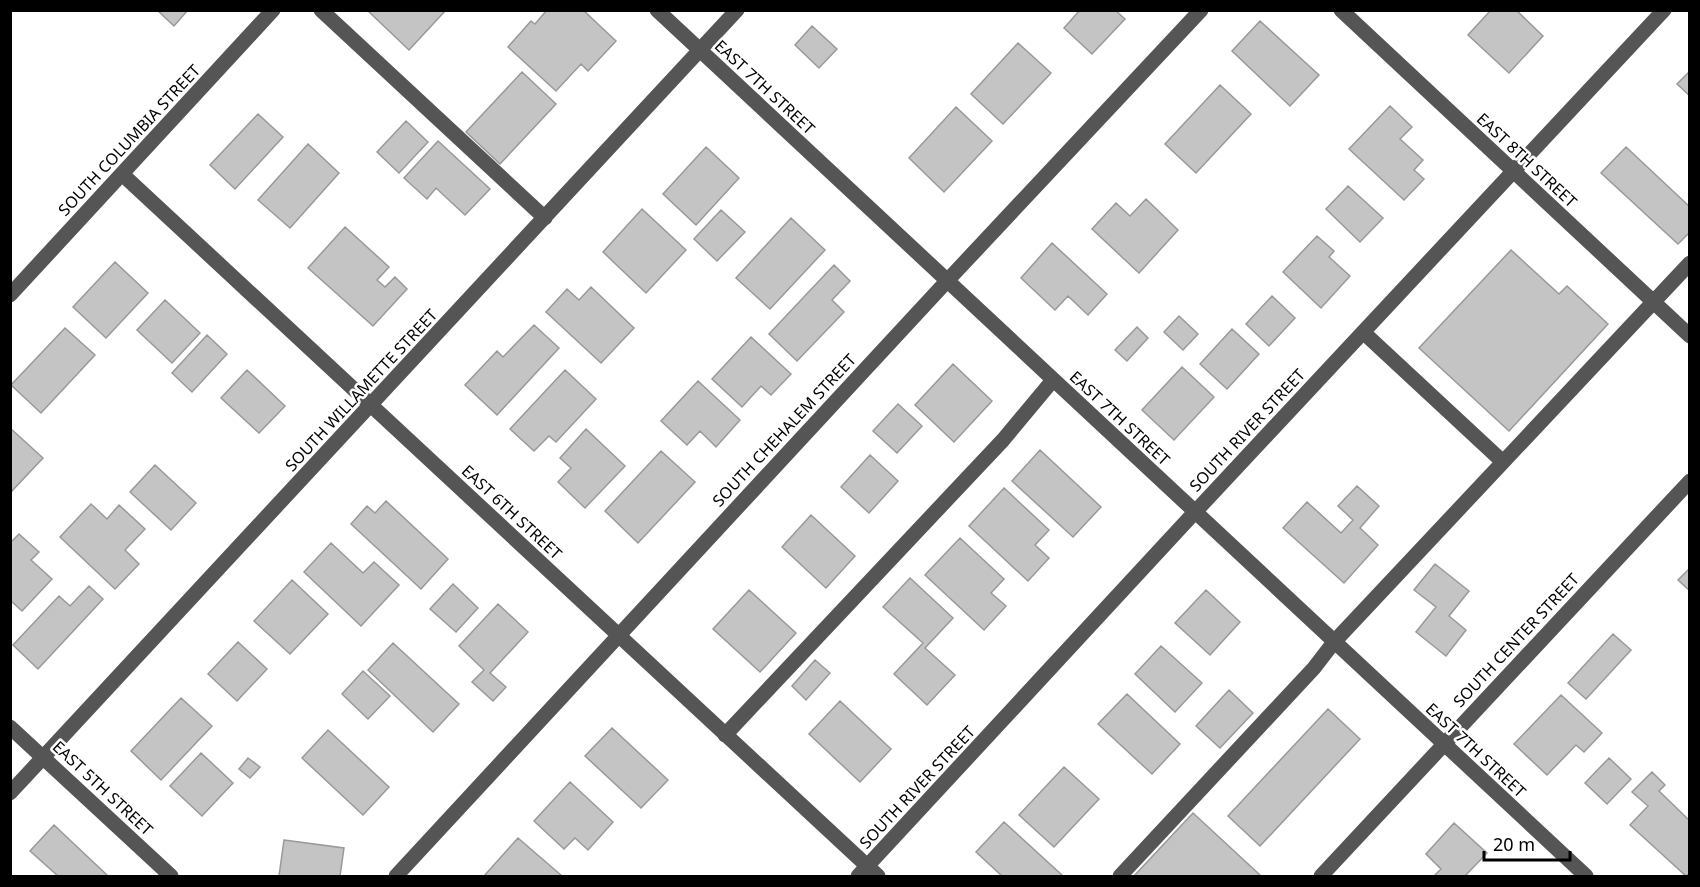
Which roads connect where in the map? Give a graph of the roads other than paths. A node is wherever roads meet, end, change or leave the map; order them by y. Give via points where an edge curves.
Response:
1 (273, 10) edge
2 (321, 10) edge
3 (657, 10) edge
4 (737, 10) edge
5 (1201, 10) edge
6 (1341, 10) edge
7 (1664, 10) edge
8 (700, 51) junction
9 (1513, 172) junction
10 (122, 174) junction
11 (545, 218) junction
12 (1689, 263) edge
13 (947, 281) junction
14 (10, 295) edge
15 (1653, 302) junction
16 (1363, 332) junction
17 (1689, 336) edge
18 (1053, 380) junction
19 (371, 406) junction
20 (1503, 462) junction
21 (1689, 481) edge
22 (1195, 512) junction
23 (619, 637) junction
24 (1334, 642) junction
25 (10, 727) edge
26 (725, 735) junction
27 (1444, 744) junction
28 (44, 758) junction
29 (10, 794) edge
30 (868, 873) edge
31 (171, 876) edge
32 (396, 876) edge
33 (1120, 876) edge
34 (1321, 876) edge
35 (1586, 876) edge

1 - 10 street, SOUTH COLUMBIA STREET
2 - 11 street
3 - 8 street, EAST 7TH STREET
4 - 8 street, SOUTH WILLAMETTE STREET
5 - 13 street, SOUTH CHEHALEM STREET
6 - 9 street, EAST 8TH STREET
7 - 9 street, SOUTH RIVER STREET
8 - 11 street, SOUTH WILLAMETTE STREET
8 - 13 street, EAST 7TH STREET
9 - 15 street, EAST 8TH STREET
9 - 16 street, SOUTH RIVER STREET
10 - 14 street, SOUTH COLUMBIA STREET
10 - 19 street, EAST 6TH STREET
11 - 19 street, SOUTH WILLAMETTE STREET
12 - 15 street
13 - 18 street, EAST 7TH STREET
13 - 23 street, SOUTH CHEHALEM STREET
15 - 17 street, EAST 8TH STREET
15 - 20 street
16 - 20 street
16 - 22 street, SOUTH RIVER STREET
18 - 22 street, EAST 7TH STREET
18 - 26 street via 1003,440
19 - 23 street, EAST 6TH STREET
19 - 28 street, SOUTH WILLAMETTE STREET
20 - 24 street
21 - 27 street, SOUTH CENTER STREET
22 - 24 street, EAST 7TH STREET
22 - 30 street, SOUTH RIVER STREET
23 - 26 street, EAST 6TH STREET
23 - 32 street, SOUTH CHEHALEM STREET
24 - 27 street, EAST 7TH STREET
24 - 33 street
25 - 28 street, EAST 5TH STREET
26 - 30 street, EAST 6TH STREET
27 - 34 street, SOUTH CENTER STREET
27 - 35 street, EAST 7TH STREET
28 - 29 street, SOUTH WILLAMETTE STREET
28 - 31 street, EAST 5TH STREET

